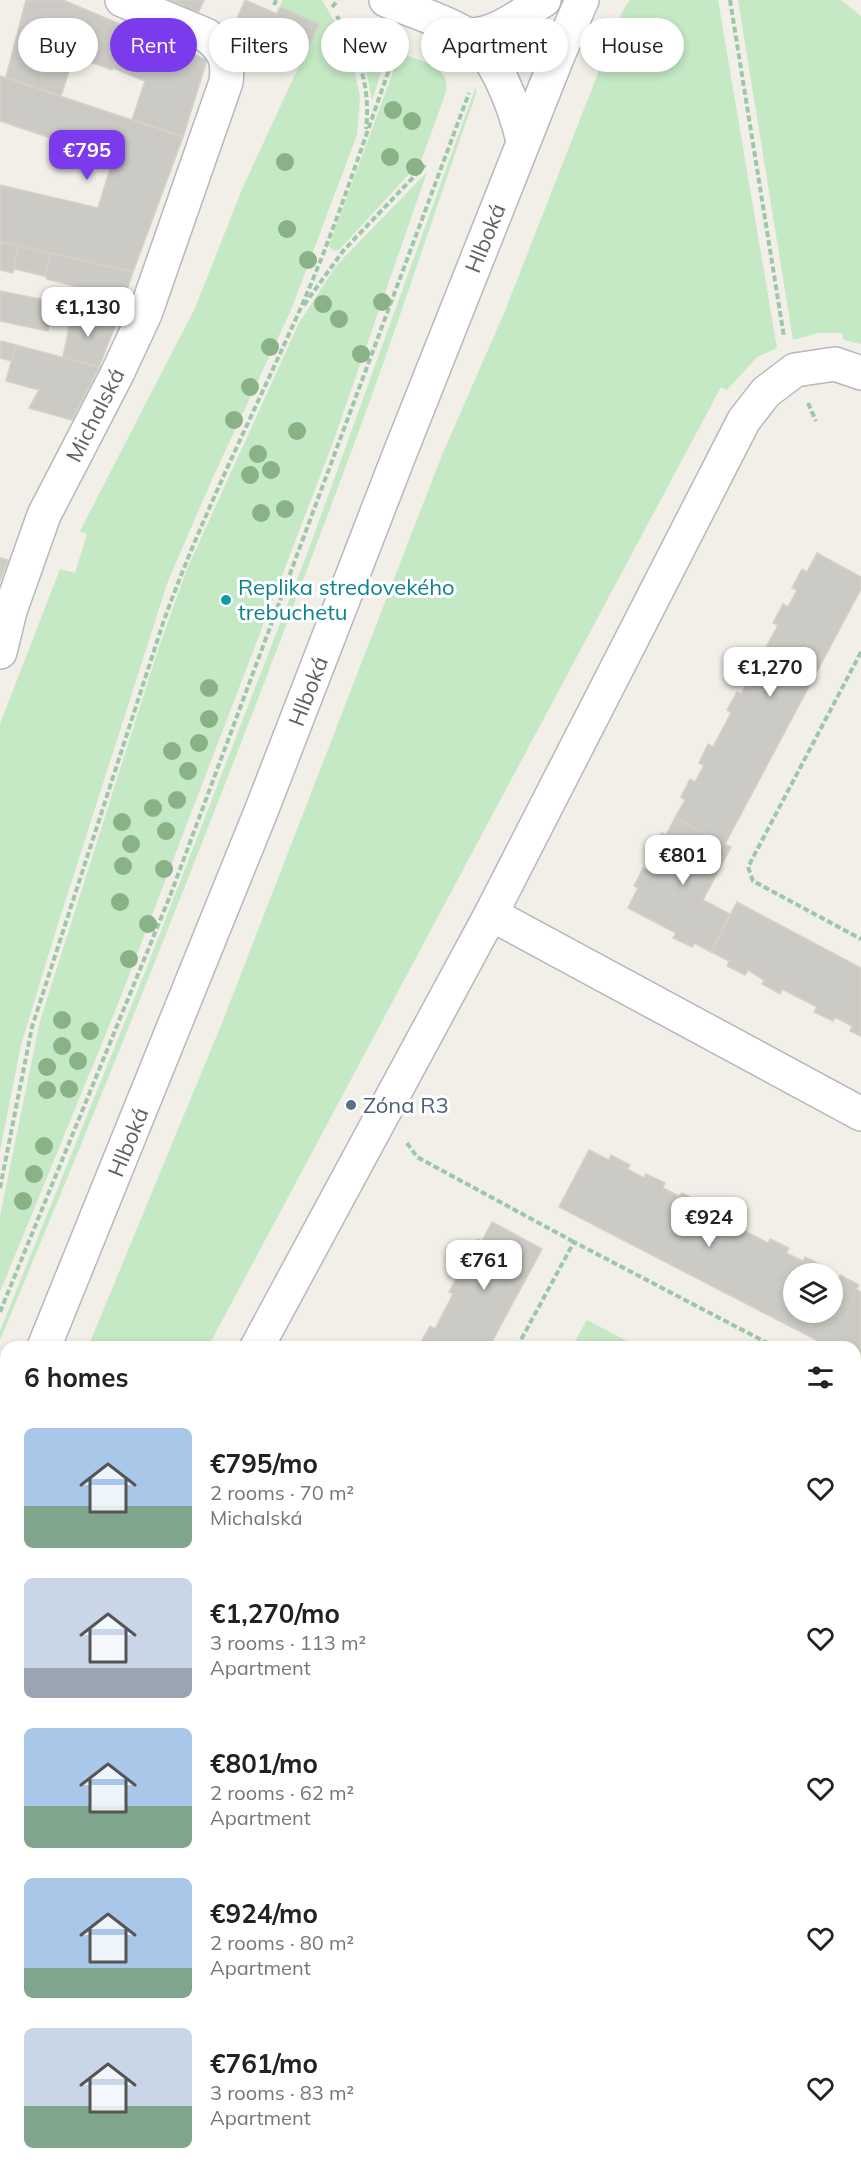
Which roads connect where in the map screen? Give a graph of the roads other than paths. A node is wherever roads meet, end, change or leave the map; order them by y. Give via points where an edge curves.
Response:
1 (122, 0) edge
2 (386, 0) edge
3 (544, 0) edge
4 (582, 0) edge
5 (598, 0) edge
6 (429, 18) edge
7 (515, 18) edge
8 (568, 32) edge
9 (568, 42) edge
10 (497, 72) edge
11 (551, 72) edge
12 (524, 141) junction
13 (861, 373) edge
14 (0, 652) edge
15 (491, 914) junction
16 (861, 1114) edge
17 (46, 1341) edge
18 (260, 1341) edge

1 - 14 street, Michalská via 206,35 217,44 225,54 228,68 223,95 145,314 44,515 10,611
2 - 6 street
3 - 7 street
4 - 8 street, Hlboká
5 - 9 street
10 - 12 street
11 - 12 street, Hlboká
12 - 17 street, Hlboká via 262,809
13 - 15 street via 835,364 795,370 766,392 744,420
15 - 16 street
15 - 18 street

